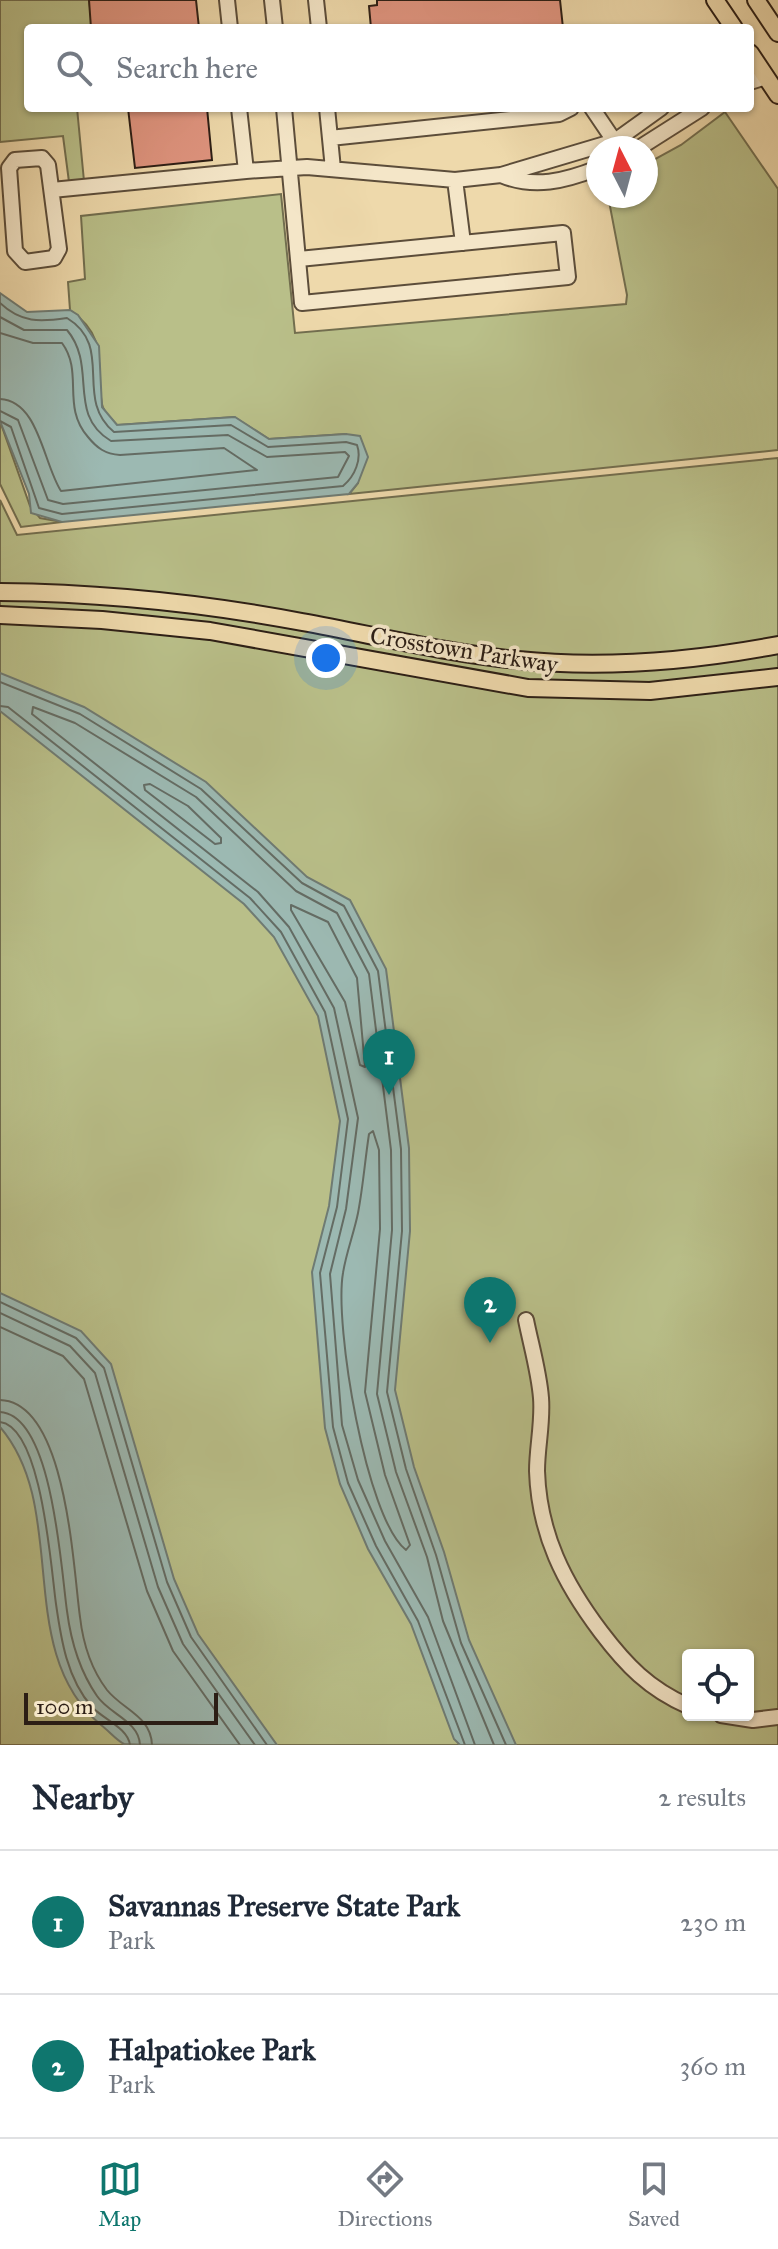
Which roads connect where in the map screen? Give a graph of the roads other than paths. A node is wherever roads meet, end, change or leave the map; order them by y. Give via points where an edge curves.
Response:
1 (227, 0) edge
2 (272, 0) edge
3 (316, 0) edge
4 (715, 0) edge
5 (756, 0) edge
6 (230, 24) edge
7 (275, 24) edge
8 (319, 24) edge
9 (731, 24) edge
10 (778, 33) edge
11 (754, 59) edge
12 (765, 76) edge
13 (778, 95) edge
14 (239, 112) edge
15 (284, 112) edge
16 (327, 112) edge
17 (563, 112) edge
18 (595, 112) edge
19 (656, 112) edge
20 (678, 114) edge
21 (611, 136) edge
22 (628, 136) edge
23 (653, 136) edge
24 (330, 138) junction
25 (586, 153) edge
26 (291, 168) junction
27 (333, 169) junction
28 (246, 171) junction
29 (586, 173) edge
30 (501, 175) junction
31 (455, 180) junction
32 (52, 190) junction
33 (463, 243) junction
34 (299, 259) junction
35 (0, 592) edge
36 (0, 615) edge
37 (778, 645) edge
38 (778, 677) edge
39 (526, 1320) dead end
40 (682, 1703) edge
41 (778, 1717) edge
42 (754, 1720) edge

1 - 6 lane
2 - 7 lane
3 - 8 lane
4 - 9 main road
5 - 10 main road
11 - 12 main road
12 - 13 main road
14 - 28 lane
15 - 26 lane
16 - 24 lane
17 - 24 lane
18 - 21 lane
19 - 22 lane
20 - 23 lane
24 - 27 lane
25 - 30 lane
26 - 27 lane
26 - 28 lane
26 - 34 lane
27 - 31 lane
28 - 32 lane
29 - 30 lane via 523,185
30 - 31 lane
31 - 33 lane
32 - 32 lane via 58,253 47,260 22,261 15,251 11,164 42,158
33 - 34 lane
33 - 34 lane via 563,233 568,277 302,303
35 - 37 main road, Crosstown Parkway via 188,604 533,661 668,660
36 - 38 main road, Crosstown Parkway via 197,629 528,688 650,691
39 - 40 lane via 541,1398 537,1471 542,1514 554,1557 573,1595 634,1673
41 - 42 lane

